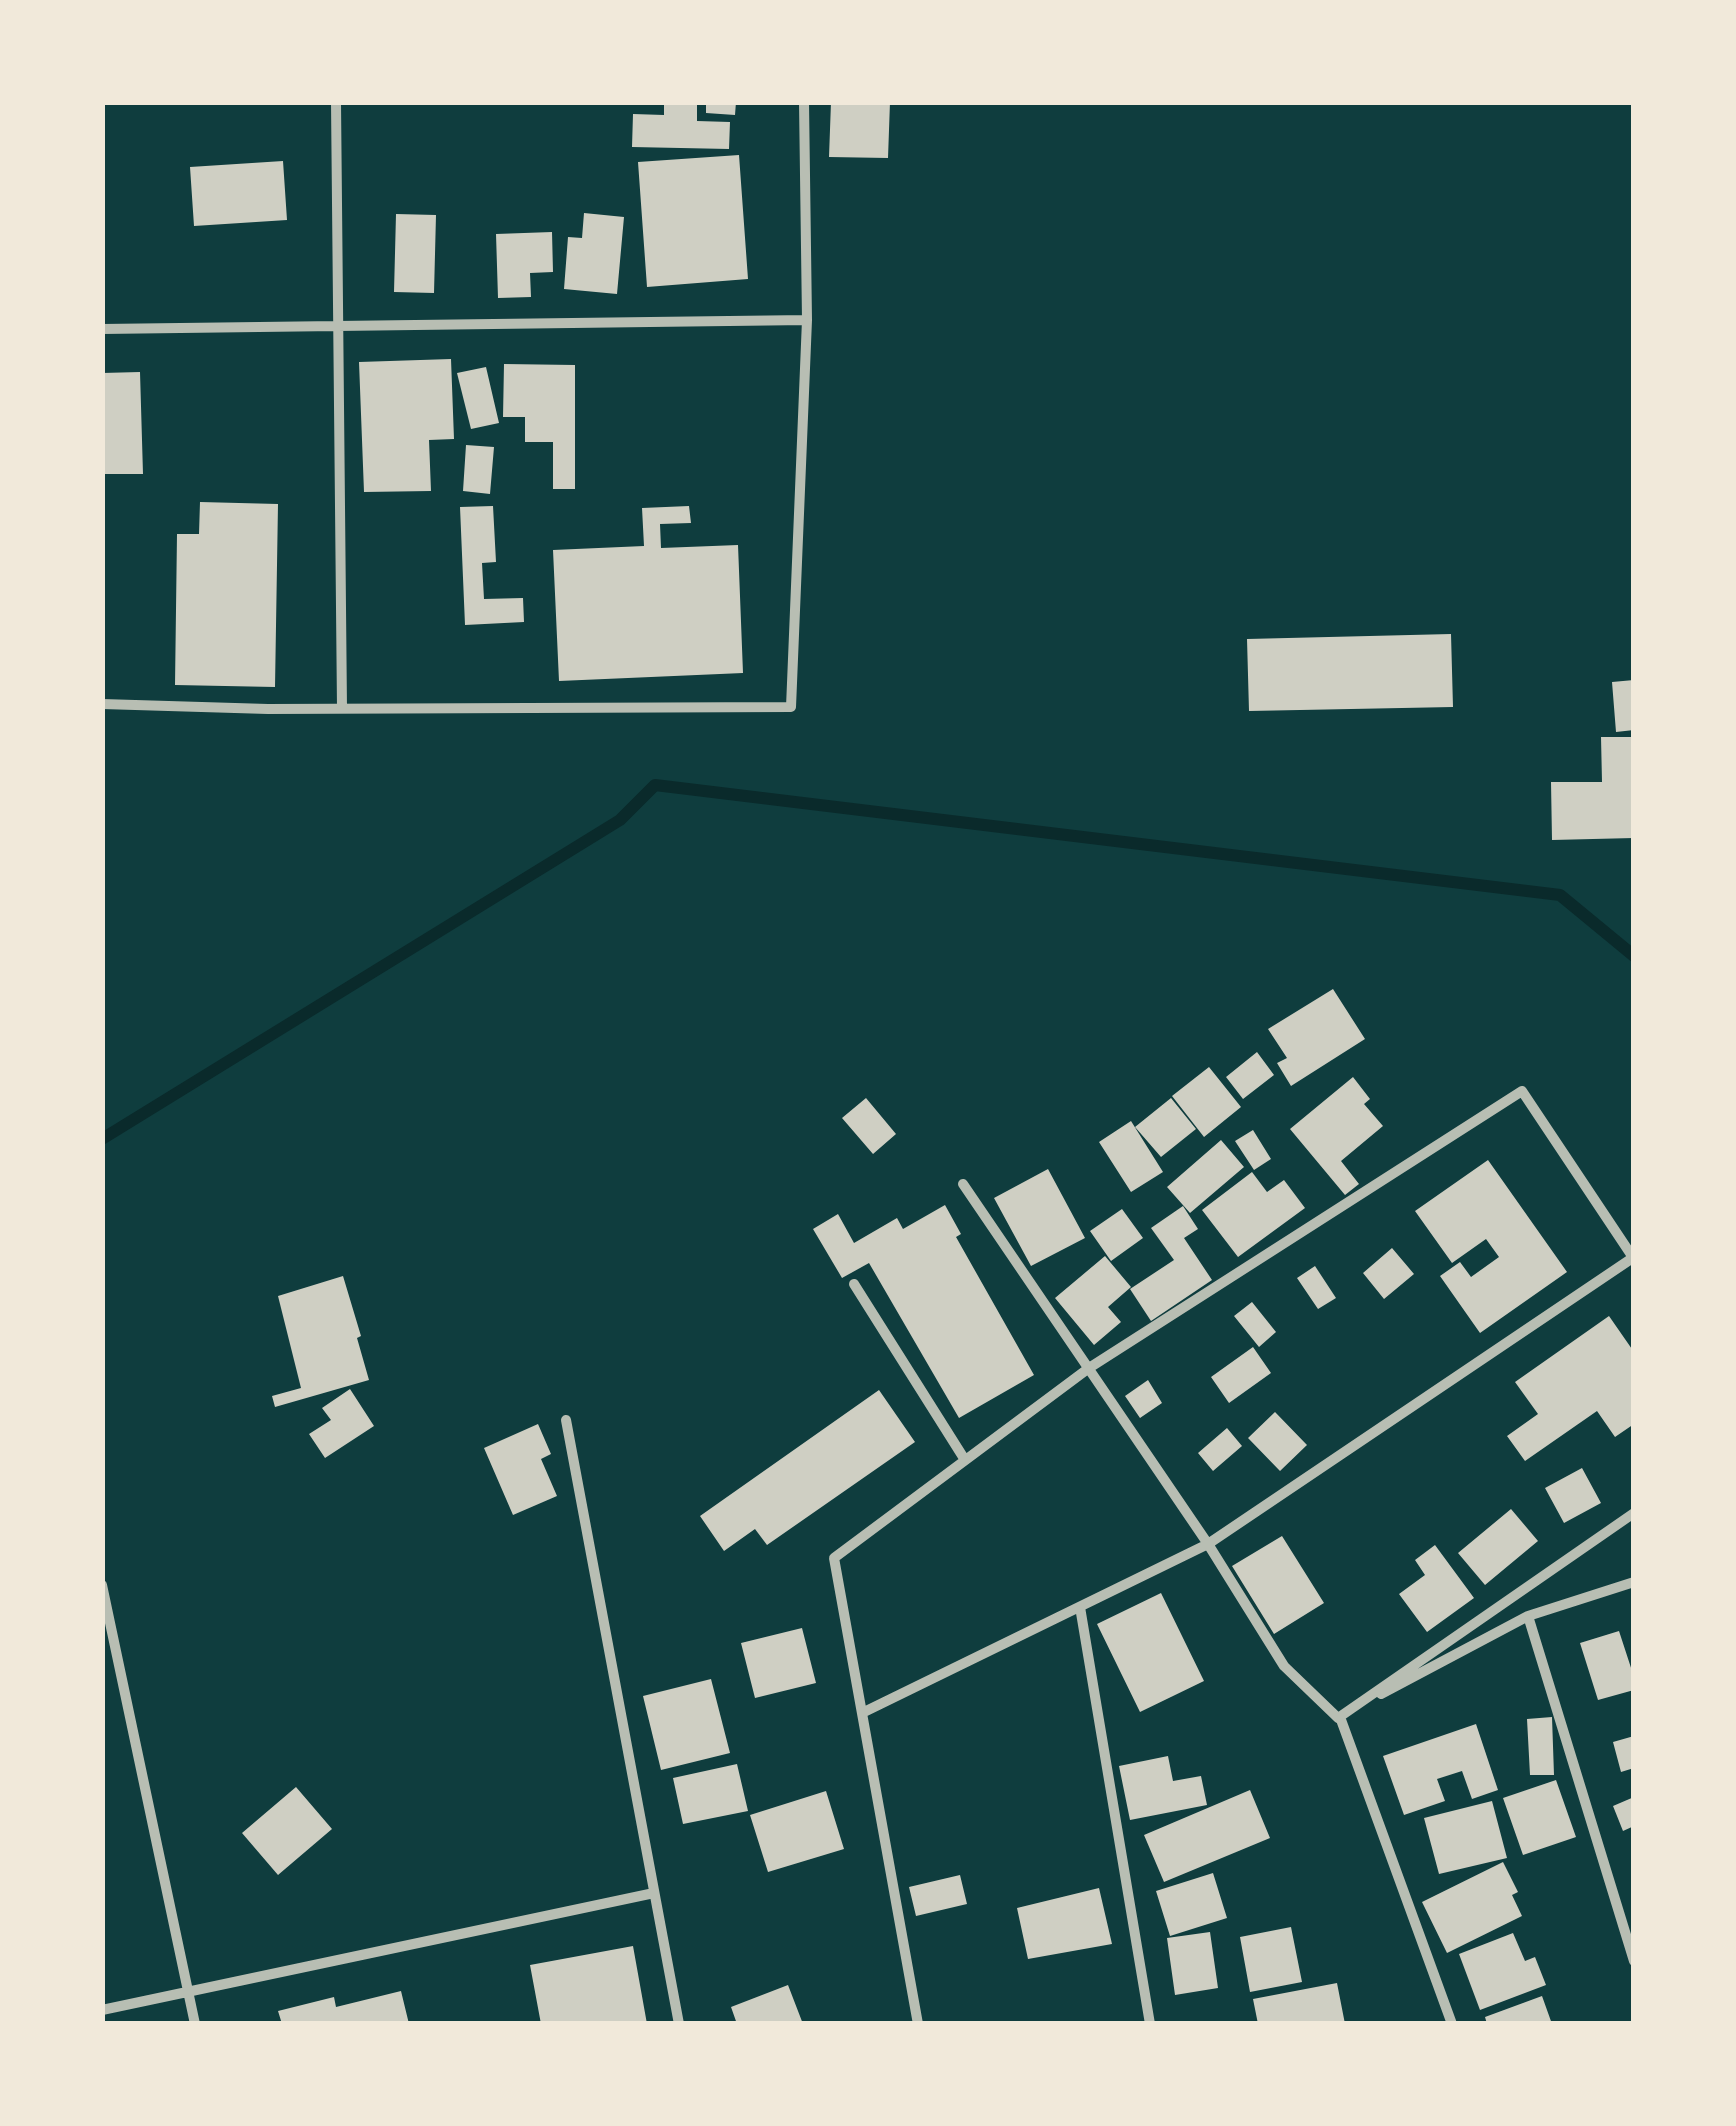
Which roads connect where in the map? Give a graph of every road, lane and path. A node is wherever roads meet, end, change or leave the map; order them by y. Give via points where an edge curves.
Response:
1 (336, 102) edge
2 (804, 102) edge
3 (808, 320) junction
4 (338, 326) junction
5 (102, 328) edge
6 (102, 704) edge
7 (342, 708) junction
8 (963, 1184) dead end
9 (1633, 1258) edge
10 (854, 1284) dead end
11 (1089, 1368) junction
12 (566, 1420) dead end
13 (965, 1460) junction
14 (1634, 1514) edge
15 (1208, 1544) junction
16 (1634, 1582) edge
17 (102, 1585) edge
18 (1080, 1607) junction
19 (1528, 1616) junction
20 (862, 1713) junction
21 (1338, 1718) junction
22 (654, 1894) junction
23 (1634, 1961) edge
24 (188, 1992) junction
25 (102, 2010) edge
26 (195, 2024) edge
27 (678, 2024) edge
28 (918, 2024) edge
29 (1150, 2024) edge
30 (1452, 2024) edge

1 - 4 street
2 - 3 street
3 - 4 street
3 - 7 street via 791,706
4 - 5 street
4 - 7 street
6 - 7 street
8 - 11 street
9 - 11 street via 1522,1091
9 - 15 street
10 - 13 street
11 - 13 street
11 - 15 street
12 - 22 street
13 - 20 street via 834,1558
14 - 21 street
15 - 18 street
15 - 21 street via 1284,1666
16 - 19 street
17 - 24 street
18 - 20 street
18 - 29 street
19 - 21 street
19 - 23 street
20 - 28 street
21 - 30 street
22 - 24 street
22 - 27 street
24 - 25 street
24 - 26 street

